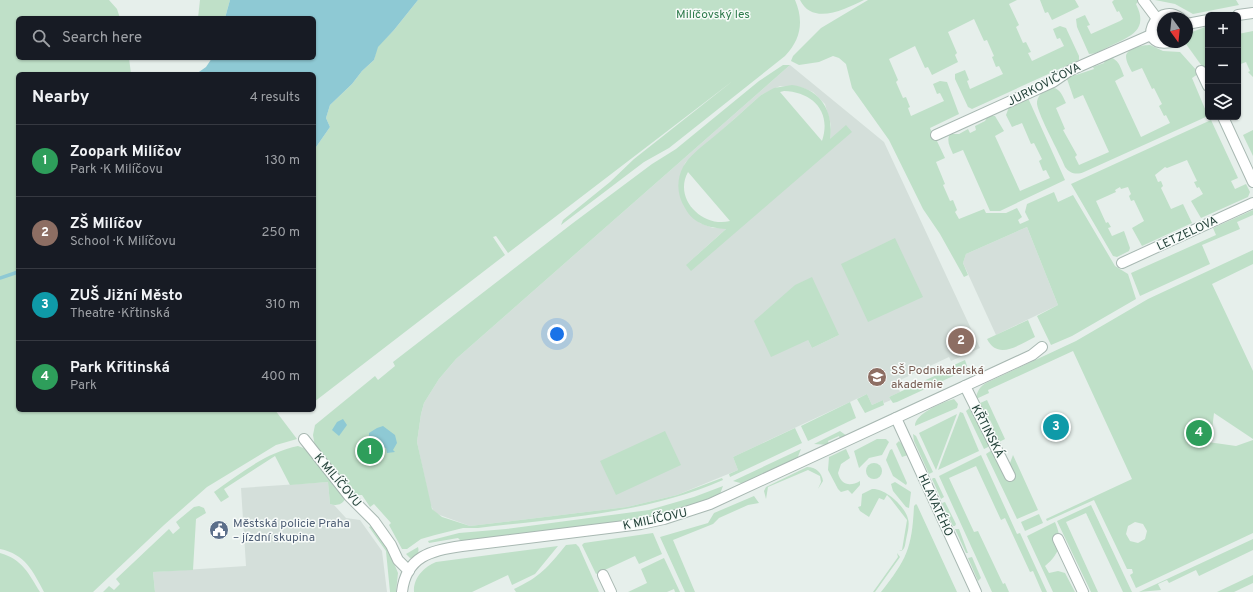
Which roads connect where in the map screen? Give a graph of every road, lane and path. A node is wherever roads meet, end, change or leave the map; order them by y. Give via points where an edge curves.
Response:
1 (1143, 0) edge
2 (1160, 12) edge
3 (1171, 12) edge
4 (1253, 13) edge
5 (1241, 15) edge
6 (1155, 16) joint
7 (1205, 21) edge
8 (1193, 23) edge
9 (1153, 34) junction
10 (1157, 38) edge
11 (1201, 71) dead end
12 (1207, 84) edge
13 (1223, 120) edge
14 (936, 136) dead end
15 (1253, 182) edge
16 (1253, 203) edge
17 (1122, 263) dead end
18 (1042, 347) dead end
19 (965, 386) junction
20 (896, 418) junction
21 (304, 439) dead end
22 (1010, 476) dead end
23 (1058, 539) dead end
24 (409, 571) junction
25 (603, 575) dead end
26 (402, 592) edge
27 (611, 592) edge
28 (976, 592) edge
29 (1083, 592) edge

1 - 6 street
2 - 3 street
4 - 5 street
6 - 9 street via 1151,25
7 - 8 street
9 - 10 street
9 - 14 street, JURKOVIČOVA via 1069,71 1053,82
11 - 12 street
13 - 15 street
16 - 17 street, LETZELOVA
18 - 19 street, K MILÍČOVU via 1032,355
19 - 20 street, K MILÍČOVU
19 - 22 street, KŘTINSKÁ
20 - 24 street, K MILÍČOVU via 733,494 688,512 641,524 443,549 420,558
20 - 28 street, HLAVATÉHO
21 - 24 street, K MILÍČOVU via 349,496 374,522 391,545 398,560
23 - 29 street
24 - 26 street
25 - 27 street

